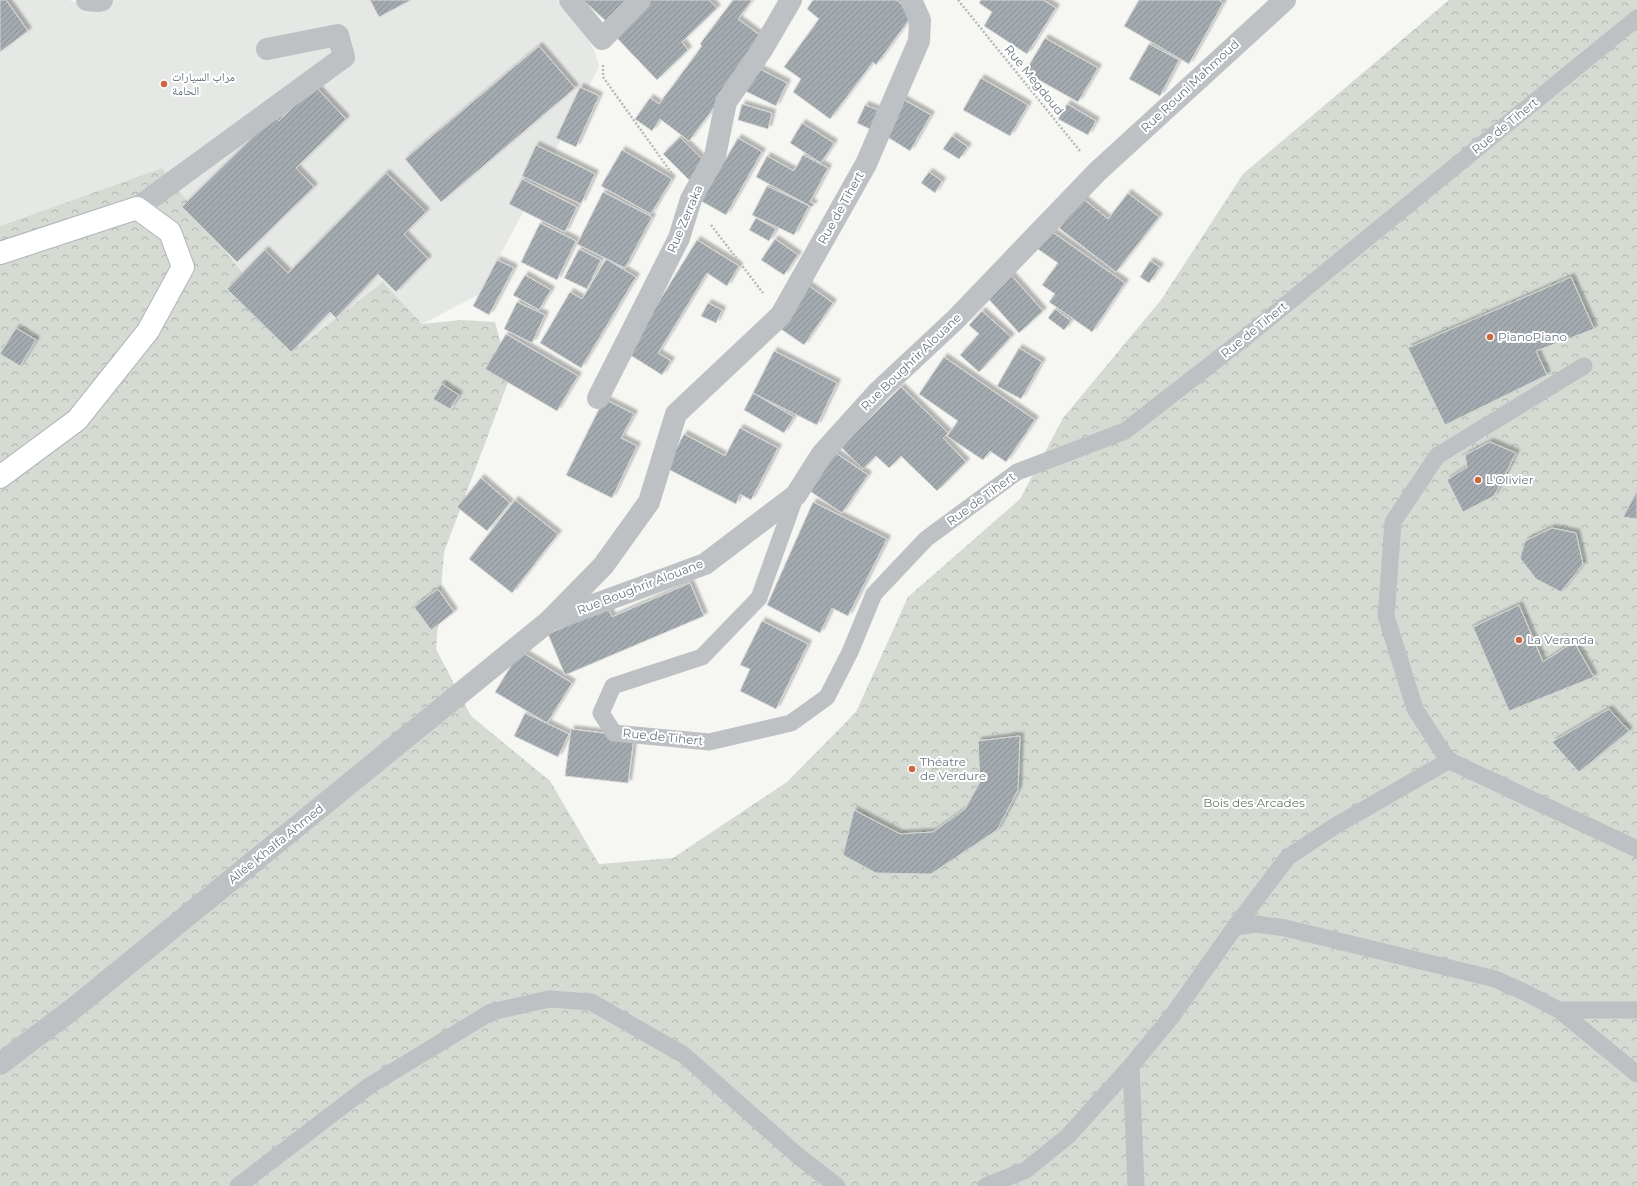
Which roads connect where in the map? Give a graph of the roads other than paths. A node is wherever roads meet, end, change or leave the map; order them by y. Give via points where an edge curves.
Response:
1 (87, 0) edge
2 (102, 0) edge
3 (570, 0) edge
4 (640, 0) edge
5 (791, 0) edge
6 (911, 0) edge
7 (1285, 0) edge
8 (1637, 18) edge
9 (267, 49) dead end
10 (1097, 172) joint
11 (137, 208) junction
12 (0, 253) edge
13 (1584, 366) dead end
14 (598, 398) dead end
15 (0, 477) edge
16 (796, 495) junction
17 (549, 621) junction
18 (1450, 760) junction
19 (1637, 849) edge
20 (1235, 927) junction
21 (1559, 1010) junction
22 (1637, 1010) edge
23 (0, 1064) edge
24 (1131, 1066) junction
25 (1637, 1074) edge
26 (238, 1186) edge
27 (836, 1186) edge
28 (986, 1186) edge
29 (1136, 1186) edge

1 - 2 street
3 - 4 street via 602,39
5 - 14 street, Rue Zerraka via 763,48 726,102 715,156 691,199 679,238
6 - 17 street, Rue de Tihert via 920,20 918,41 866,164 781,315 676,414 649,502 603,566
7 - 10 street, Rue Rouni Mahmoud
8 - 16 lane, Rue de Tihert via 1246,337 1125,431 1017,472 926,539 874,594 850,652 827,697 791,723 710,742 614,732 601,714 613,686 702,657 758,598
9 - 11 street via 338,35 344,57
10 - 16 street, Rue Boughrir Alouane via 956,319 879,391 822,454
11 - 12 street
11 - 15 street via 170,232 183,267 148,331 77,420
13 - 18 lane via 1437,456 1393,522 1386,616 1415,709
16 - 17 street, Rue Boughrir Alouane via 705,564
17 - 23 street, Allée Khalfa Ahmed via 111,978
18 - 19 lane
18 - 20 lane via 1335,826 1288,857
20 - 21 lane via 1256,924 1285,928 1460,970 1495,980
20 - 24 lane via 1172,1016
21 - 22 lane
21 - 25 lane
24 - 28 lane via 1068,1136 1026,1170
24 - 29 lane
26 - 27 lane via 369,1086 491,1012 549,999 591,1002 684,1055

